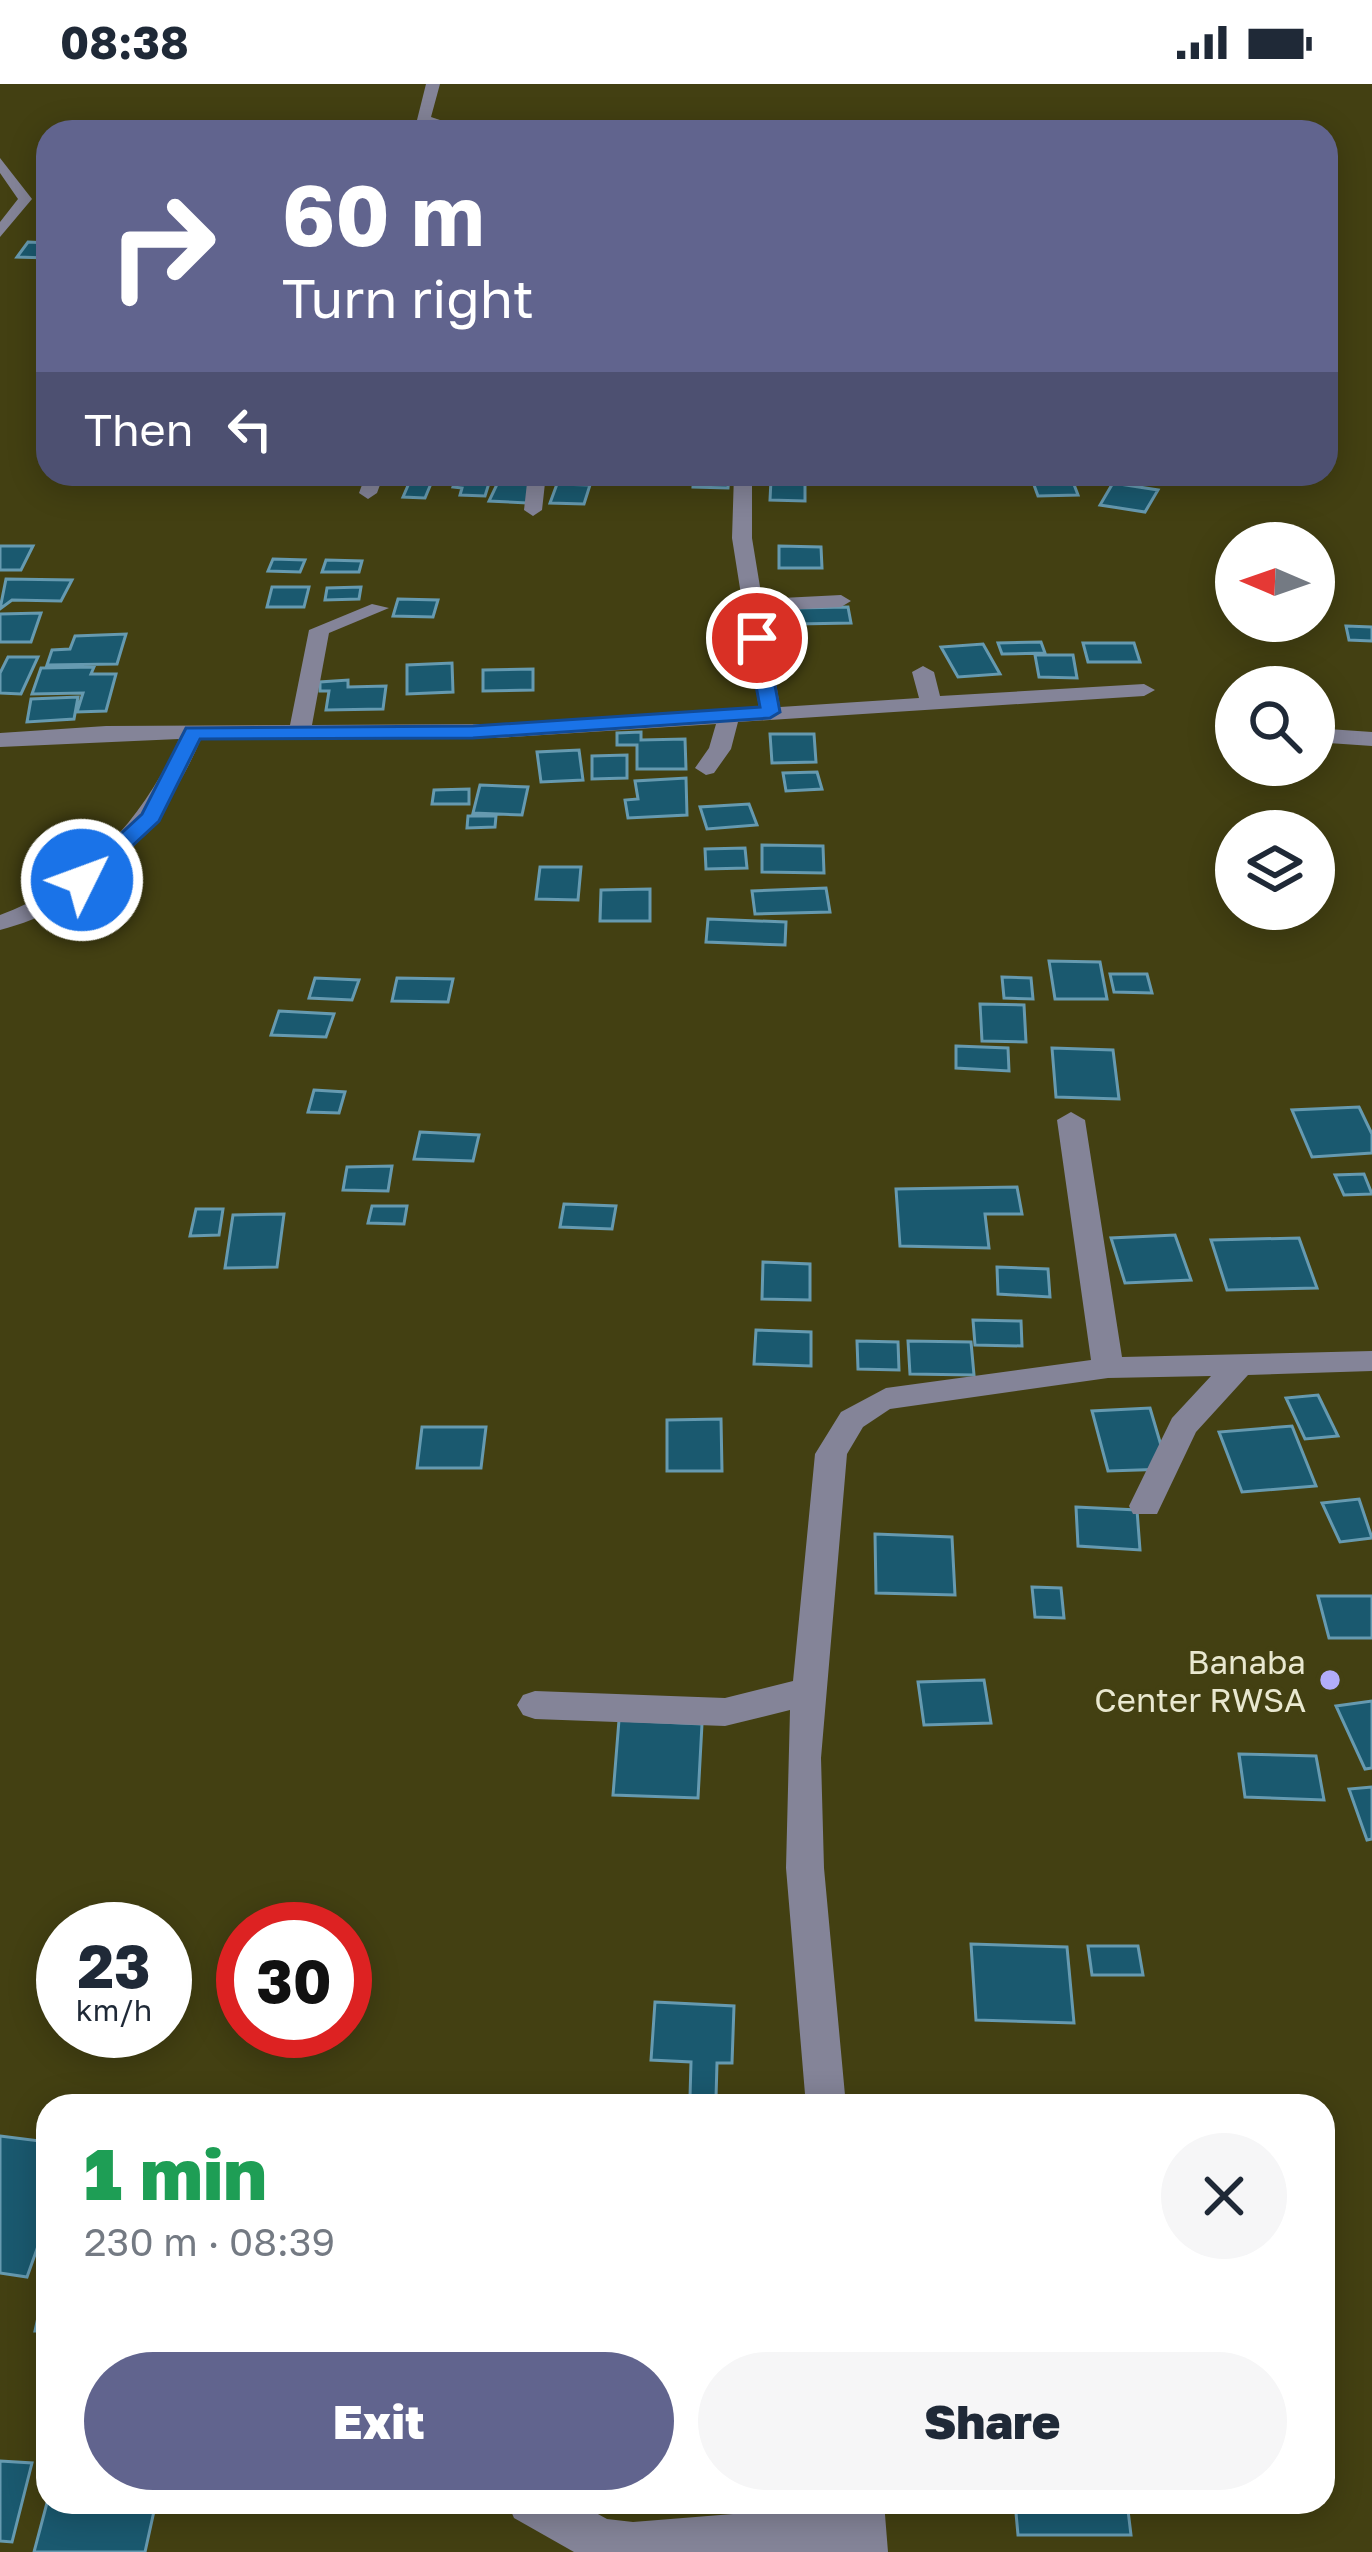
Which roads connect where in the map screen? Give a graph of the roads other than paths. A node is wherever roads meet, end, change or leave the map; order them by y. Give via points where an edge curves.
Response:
1 (433, 84) edge
2 (424, 120) edge
3 (0, 161) edge
4 (0, 232) edge
5 (536, 486) edge
6 (743, 486) edge
7 (533, 509) dead end
8 (841, 601) dead end
9 (752, 606) junction
10 (379, 608) dead end
11 (923, 672) dead end
12 (1144, 690) dead end
13 (931, 702) junction
14 (770, 712) junction
15 (729, 717) junction
16 (193, 733) junction
17 (300, 733) junction
18 (1335, 737) edge
19 (1372, 739) edge
20 (0, 740) edge
21 (706, 768) dead end
22 (0, 923) edge
23 (1071, 1120) dead end
24 (1372, 1361) edge
25 (1239, 1365) junction
26 (1108, 1368) junction
27 (1145, 1506) dead end
28 (809, 1691) junction
29 (535, 1705) dead end
30 (825, 2094) edge
31 (552, 2514) edge
32 (863, 2526) edge

1 - 2 street
3 - 4 street via 25,199
5 - 7 street
6 - 9 street
8 - 9 street
9 - 14 street
10 - 17 street via 319,630
11 - 13 street
12 - 13 street
13 - 14 street
14 - 15 street
15 - 17 street
15 - 21 street
16 - 17 street
16 - 20 street
16 - 22 street via 152,817 51,902
18 - 19 street
23 - 26 street
24 - 25 street
25 - 26 street
25 - 27 street via 1183,1426
26 - 28 street via 860,1408 831,1454
28 - 29 street via 725,1712
28 - 30 street via 805,1868
31 - 32 street via 618,2544

